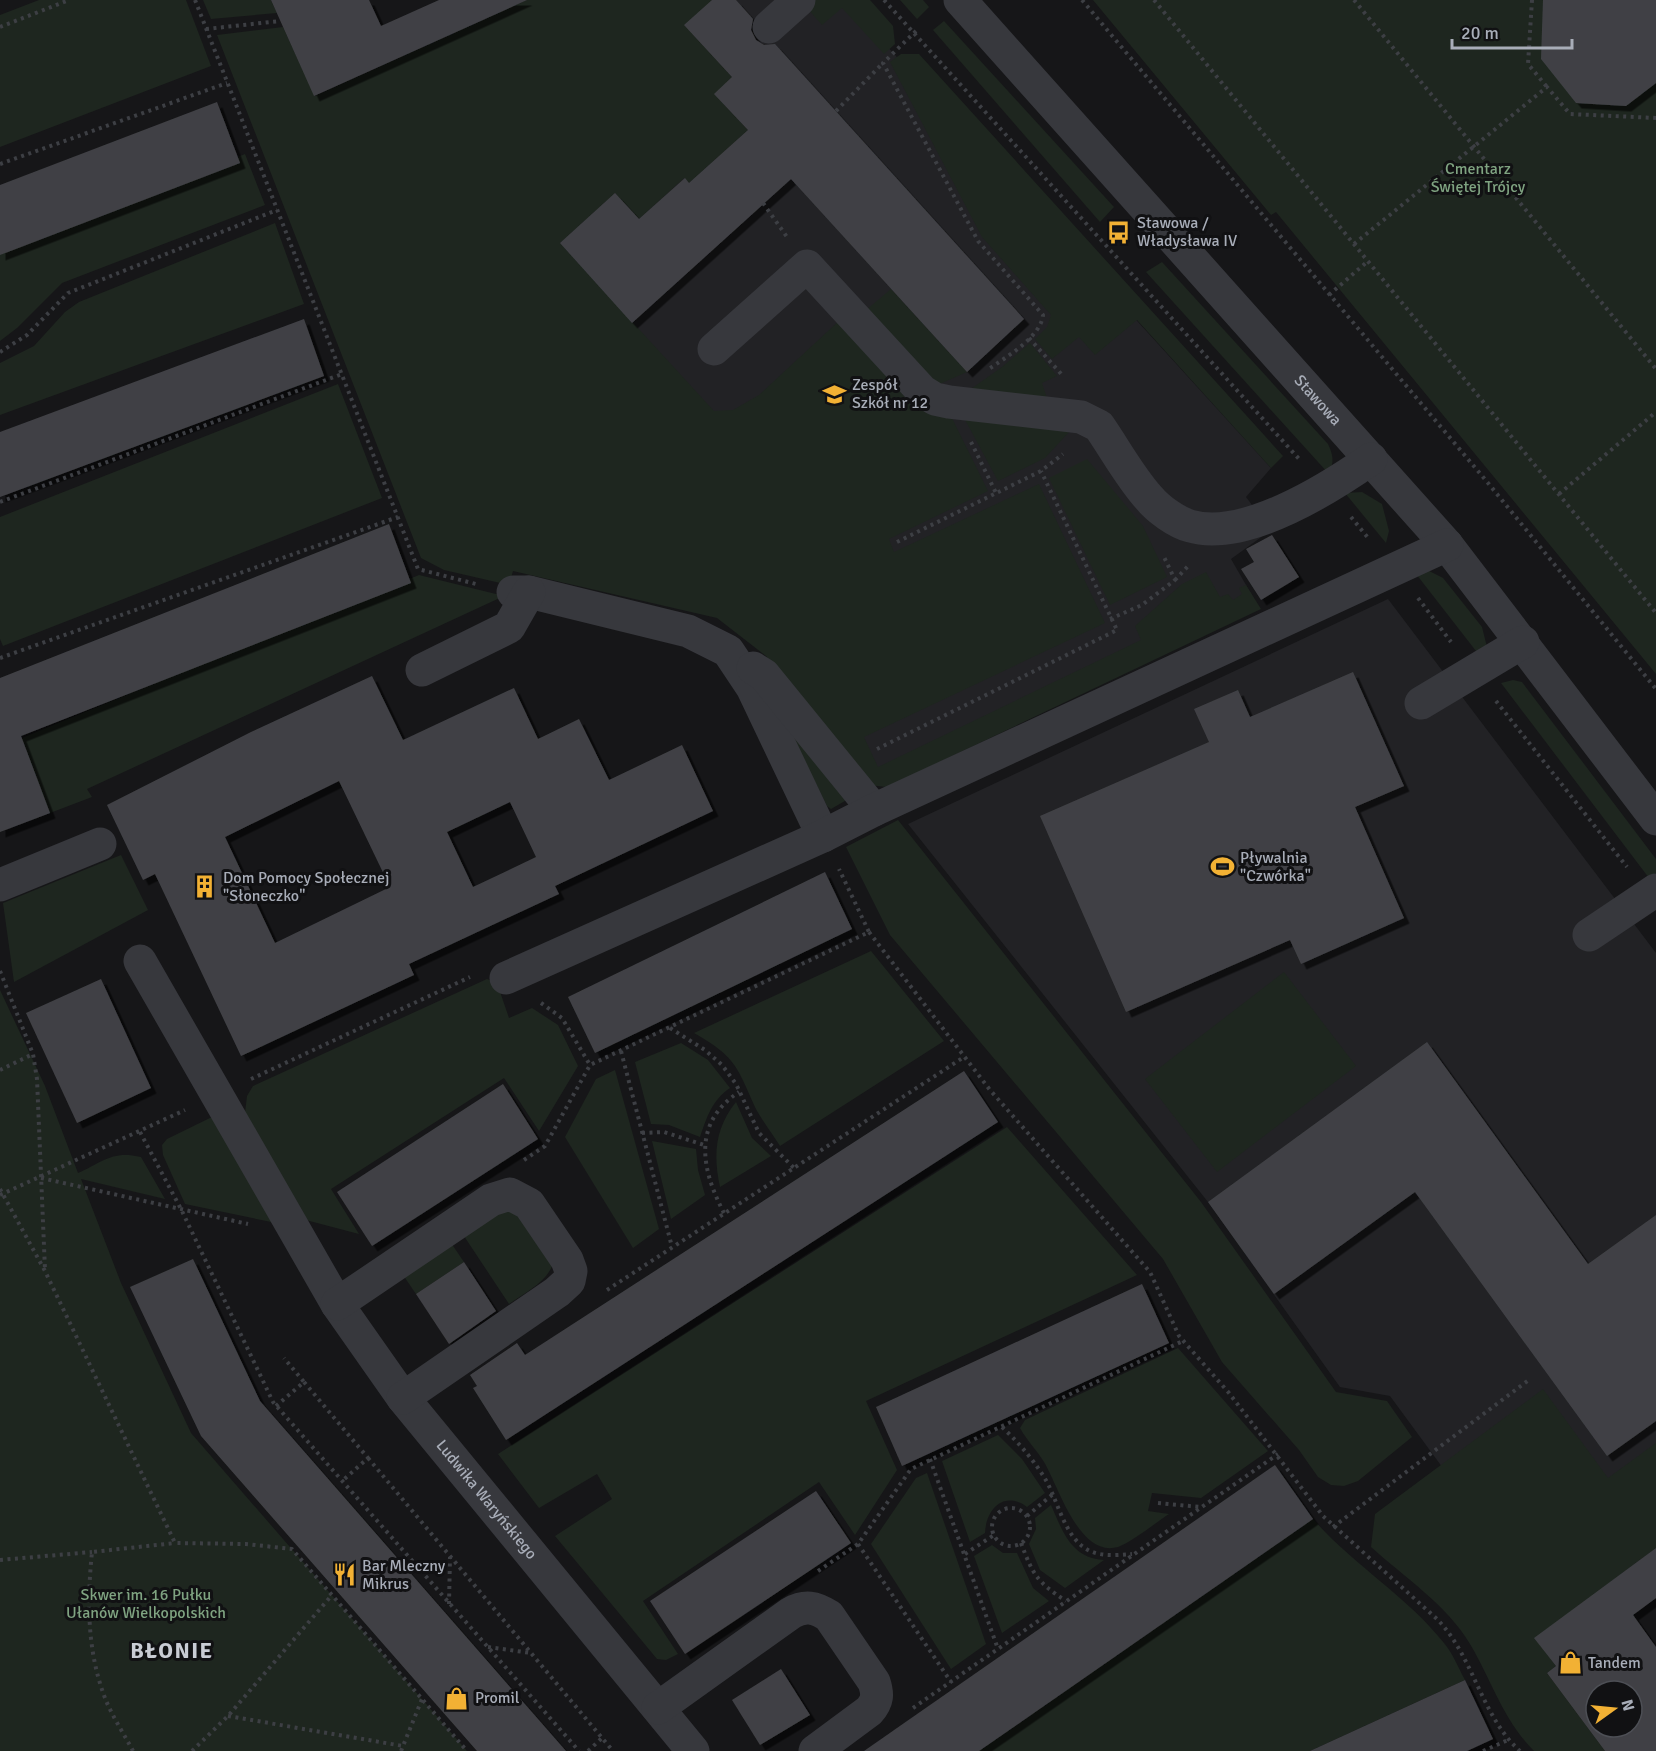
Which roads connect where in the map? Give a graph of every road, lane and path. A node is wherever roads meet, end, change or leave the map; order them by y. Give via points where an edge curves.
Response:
1 (69, 0) edge
2 (195, 0) edge
3 (799, 0) edge
4 (884, 0) edge
5 (960, 0) edge
6 (1082, 0) edge
7 (1154, 0) edge
8 (1354, 0) edge
9 (1532, 0) edge
10 (280, 21) dead end
11 (0, 27) edge
12 (769, 27) dead end
13 (206, 29) junction
14 (915, 32) junction
15 (883, 63) junction
16 (227, 83) junction
17 (1546, 87) junction
18 (836, 111) dead end
19 (1656, 118) edge
20 (1473, 147) junction
21 (0, 164) edge
22 (277, 210) junction
23 (1354, 244) junction
24 (1368, 261) junction
25 (1329, 295) junction
26 (714, 349) dead end
27 (0, 352) edge
28 (1656, 369) edge
29 (342, 374) junction
30 (949, 402) junction
31 (1656, 412) edge
32 (1068, 450) dead end
33 (1371, 459) junction
34 (1041, 471) junction
35 (1327, 489) junction
36 (1559, 494) junction
37 (997, 495) junction
38 (0, 502) edge
39 (398, 517) junction
40 (897, 542) dead end
41 (1447, 545) junction
42 (1162, 552) dead end
43 (1395, 569) junction
44 (521, 592) junction
45 (1656, 613) edge
46 (1110, 619) junction
47 (1523, 642) junction
48 (728, 651) junction
49 (0, 658) edge
50 (422, 670) dead end
51 (1474, 671) junction
52 (1656, 689) edge
53 (1421, 703) dead end
54 (877, 749) dead end
55 (874, 810) junction
56 (1656, 819) edge
57 (823, 836) junction
58 (100, 844) dead end
59 (0, 885) edge
60 (1653, 892) edge
61 (869, 932) junction
62 (1589, 934) dead end
63 (140, 961) dead end
64 (0, 971) edge
65 (506, 978) joint
66 (669, 1027) junction
67 (621, 1051) junction
68 (33, 1054) junction
69 (964, 1057) junction
70 (591, 1065) junction
71 (0, 1070) edge
72 (739, 1092) junction
73 (140, 1132) dead end
74 (642, 1133) junction
75 (704, 1145) junction
76 (517, 1165) dead end
77 (794, 1167) junction
78 (41, 1178) junction
79 (0, 1189) edge
80 (181, 1209) junction
81 (724, 1213) junction
82 (298, 1235) junction
83 (672, 1248) junction
84 (45, 1270) junction
85 (605, 1292) dead end
86 (337, 1304) junction
87 (1183, 1341) junction
88 (284, 1358) dead end
89 (1530, 1378) dead end
90 (304, 1382) junction
91 (403, 1398) junction
92 (276, 1406) junction
93 (1002, 1426) junction
94 (1278, 1454) junction
95 (368, 1458) junction
96 (930, 1459) junction
97 (342, 1481) junction
98 (1053, 1494) junction
99 (1158, 1503) dead end
100 (1201, 1507) junction
101 (1027, 1516) junction
102 (1333, 1527) junction
103 (994, 1535) junction
104 (176, 1543) junction
105 (1021, 1543) junction
106 (858, 1544) junction
107 (92, 1552) junction
108 (965, 1554) junction
109 (1133, 1554) junction
110 (450, 1557) junction
111 (0, 1560) edge
112 (809, 1577) dead end
113 (332, 1595) junction
114 (1066, 1601) junction
115 (449, 1604) junction
116 (487, 1647) junction
117 (998, 1649) junction
118 (532, 1653) junction
119 (951, 1682) junction
120 (422, 1699) junction
121 (658, 1708) junction
122 (906, 1713) dead end
123 (228, 1716) junction
124 (602, 1738) junction
125 (1508, 1740) junction
126 (402, 1749) edge
127 (134, 1751) edge
128 (192, 1751) edge
129 (467, 1751) edge
130 (579, 1751) edge
131 (588, 1751) edge
132 (613, 1751) edge
133 (693, 1751) edge
134 (815, 1751) edge
135 (1483, 1751) edge
136 (1520, 1751) edge

1 - 11 path
2 - 13 path
3 - 12 street
4 - 14 path
5 - 33 street, Stawowa
6 - 25 path
7 - 23 path
8 - 20 path
9 - 17 path via 1528,64
10 - 13 path
13 - 16 path
14 - 15 path
14 - 35 path
15 - 18 path
15 - 30 path via 978,241 1043,315 1042,324 1029,338 963,386
16 - 21 path
16 - 22 path
17 - 19 path via 1570,114
17 - 20 path
20 - 23 path
20 - 28 path
22 - 27 path via 68,293 27,335
22 - 29 path
23 - 24 path
24 - 25 path
24 - 36 path
25 - 52 path
26 - 30 street via 807,266 922,391
29 - 38 path
29 - 39 path
30 - 35 street via 1081,417 1099,426 1149,499 1190,526 1222,528 1244,524
30 - 37 path
31 - 36 path
32 - 34 path
33 - 35 street
33 - 41 street, Stawowa
34 - 37 path
34 - 46 path
35 - 43 path
36 - 45 path
37 - 40 path
39 - 44 path via 418,569
39 - 49 path
41 - 43 street
41 - 47 street, Stawowa
42 - 46 path via 1175,580 1142,606
43 - 51 path
43 - 55 street
44 - 48 street via 688,631
44 - 50 street via 509,627
46 - 54 path via 1117,630
47 - 51 street
47 - 56 street, Stawowa
48 - 55 street via 764,675
48 - 57 street via 752,687
51 - 53 street
51 - 60 path
55 - 57 street
57 - 61 path
57 - 65 street
58 - 59 street
60 - 62 street
61 - 66 path
61 - 69 path
63 - 82 street, Ludwika Waryńskiego
64 - 68 path
65 - 70 path via 562,1018
66 - 67 path
66 - 72 path via 722,1065
67 - 70 path
67 - 74 path
68 - 71 path
68 - 78 path
69 - 77 path
69 - 87 path via 1150,1272
70 - 76 path via 545,1146
72 - 75 path via 724,1102 712,1120
72 - 77 path via 759,1133
73 - 80 path
74 - 75 path via 664,1132
74 - 83 path
75 - 81 path via 705,1166
77 - 81 path
78 - 80 path
78 - 84 path
79 - 84 path
80 - 82 path
80 - 92 path
81 - 83 path
82 - 86 street, Ludwika Waryńskiego
83 - 85 path
84 - 104 path
86 - 91 street, Ludwika Waryńskiego
86 - 91 street via 491,1200 510,1194 521,1197 536,1214 567,1260 569,1281
87 - 93 path
87 - 94 path
88 - 90 path
89 - 102 path
90 - 92 path
90 - 95 path
91 - 121 street, Ludwika Waryńskiego
92 - 97 path
93 - 96 path
93 - 98 path via 1032,1459
94 - 100 path
94 - 102 path
95 - 97 path
95 - 110 path
96 - 106 path via 911,1469
96 - 108 path
97 - 115 path
98 - 101 path
98 - 109 path via 1077,1541 1090,1551 1111,1556
99 - 100 path
100 - 109 path
101 - 103 path via 1011,1507 999,1512 992,1523
101 - 105 path via 1030,1528
102 - 125 path via 1446,1629 1464,1655
103 - 105 path via 1003,1544
103 - 108 path
104 - 107 path
104 - 113 path via 292,1549
105 - 114 path via 1033,1574
106 - 112 path
106 - 119 path
107 - 111 path
107 - 127 path via 87,1601 90,1637 105,1698
108 - 117 path
109 - 114 path
110 - 115 path
110 - 118 path
113 - 120 path
113 - 123 path
114 - 117 path
115 - 116 path
116 - 118 path
116 - 130 path
117 - 119 path
118 - 124 path
119 - 122 path
120 - 126 path
120 - 129 path
121 - 133 street, Ludwika Waryńskiego
121 - 134 street via 791,1613 801,1608 819,1609 829,1616 878,1693 869,1711
123 - 126 path
123 - 128 path
124 - 131 path
124 - 132 path
125 - 135 path
125 - 136 path

